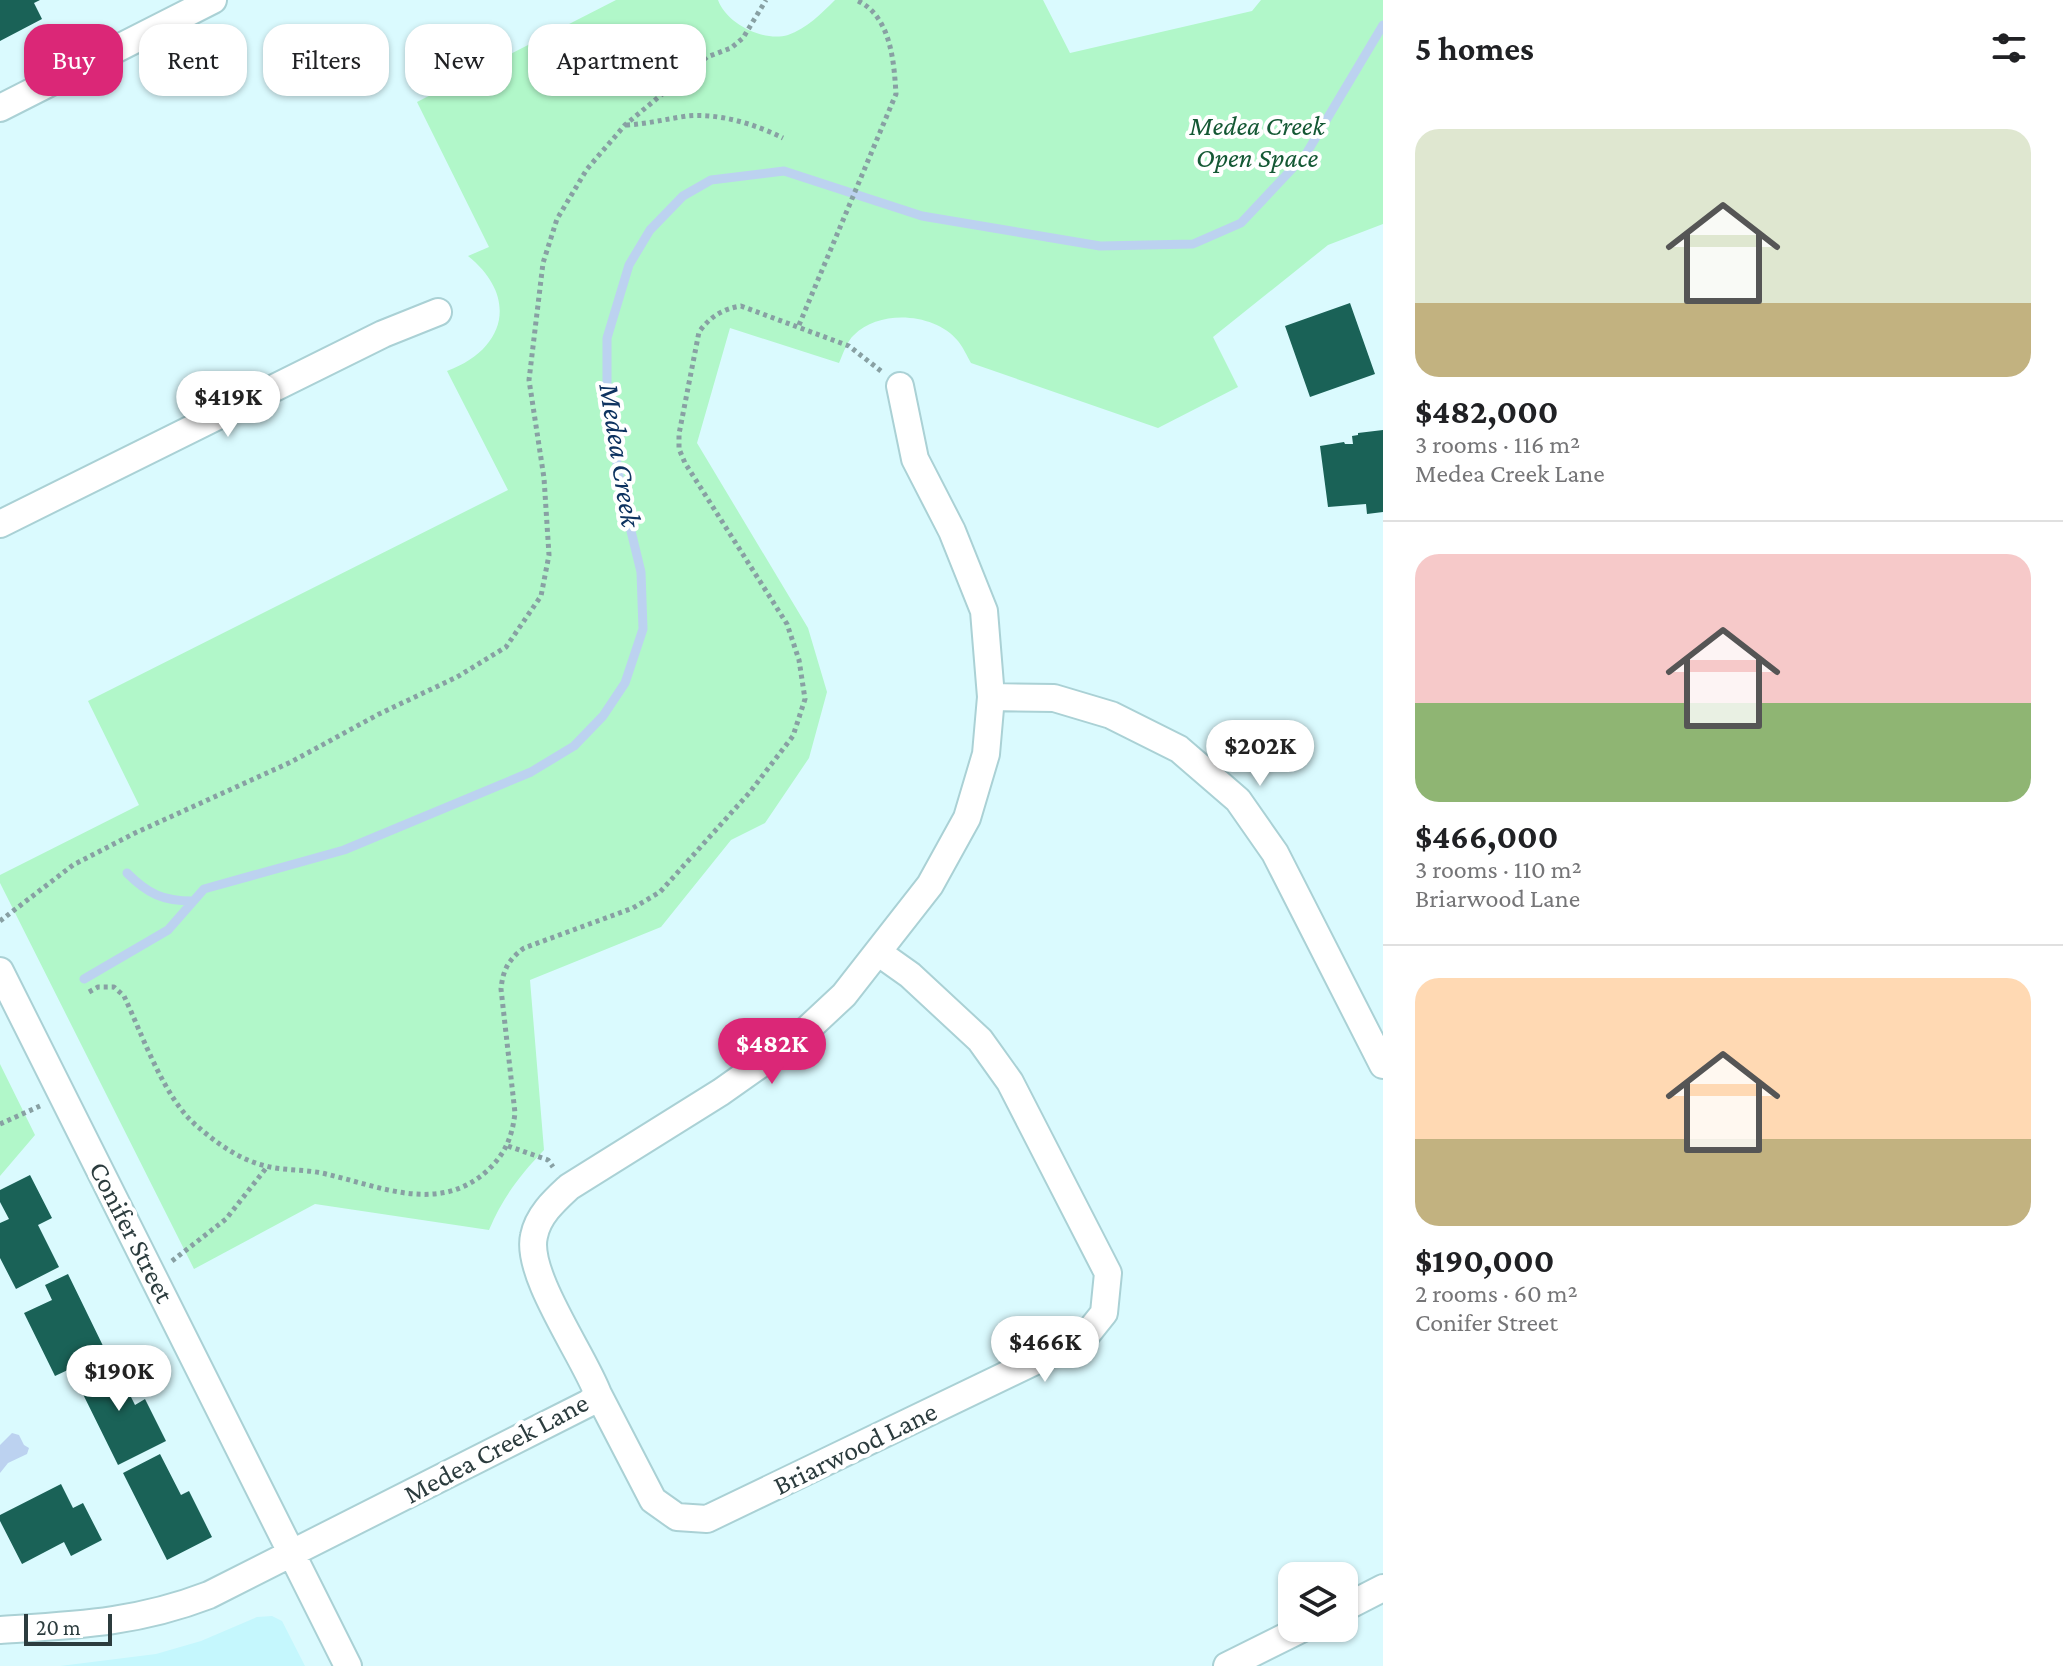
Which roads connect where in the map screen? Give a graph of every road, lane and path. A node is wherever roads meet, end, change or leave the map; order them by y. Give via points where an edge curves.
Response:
1 (213, 0) edge
2 (766, 0) edge
3 (856, 0) edge
4 (0, 108) edge
5 (625, 125) junction
6 (783, 138) dead end
7 (438, 312) dead end
8 (799, 325) junction
9 (900, 386) joint
10 (0, 524) edge
11 (991, 697) junction
12 (0, 921) edge
13 (879, 953) junction
14 (0, 971) edge
15 (89, 992) dead end
16 (1383, 1065) edge
17 (63, 1096) junction
18 (0, 1124) edge
19 (508, 1146) junction
20 (267, 1167) junction
21 (569, 1187) junction
22 (152, 1272) junction
23 (598, 1394) junction
24 (292, 1554) junction
25 (1383, 1588) edge
26 (1358, 1601) edge
27 (0, 1630) edge
28 (1278, 1640) edge
29 (348, 1666) edge
30 (1227, 1666) edge

1 - 4 street
2 - 5 path via 743,38 707,57
3 - 8 path via 868,5 880,22 893,53 896,94
5 - 6 path via 689,116 759,126
5 - 12 path via 587,169 557,219 543,263 529,380 549,555 541,596 506,647 291,762 73,865
7 - 10 street via 383,334
8 - 9 path via 849,346
8 - 19 path via 741,306 726,308 707,321 699,332 679,434 685,463 787,624 805,699 793,736 660,892 512,957 501,989 515,1113
9 - 11 street, Medea Creek Lane via 915,459 984,611
11 - 13 street, Medea Creek Lane via 986,754 967,818 930,885
11 - 16 street via 1054,698 1111,715 1179,749 1238,800 1275,853
13 - 21 street, Medea Creek Lane via 799,1037
13 - 23 street, Briarwood Lane via 980,1040 1010,1082 1108,1273 1104,1313 1080,1343 707,1519 677,1517 653,1500
14 - 17 street, Conifer Street
15 - 20 path via 114,987 124,996 171,1094 195,1125 231,1152
17 - 18 path
17 - 22 street, Conifer Street
19 - 20 path via 470,1186 442,1196 305,1169
19 - 21 path via 548,1160
20 - 22 path via 226,1219 185,1254
21 - 23 street, Medea Creek Lane via 548,1207 533,1237 539,1276
22 - 24 street, Conifer Street
23 - 24 street, Medea Creek Lane
24 - 27 street, Medea Creek Lane via 168,1611 100,1624
24 - 29 street, Conifer Street
25 - 26 street
28 - 30 street

